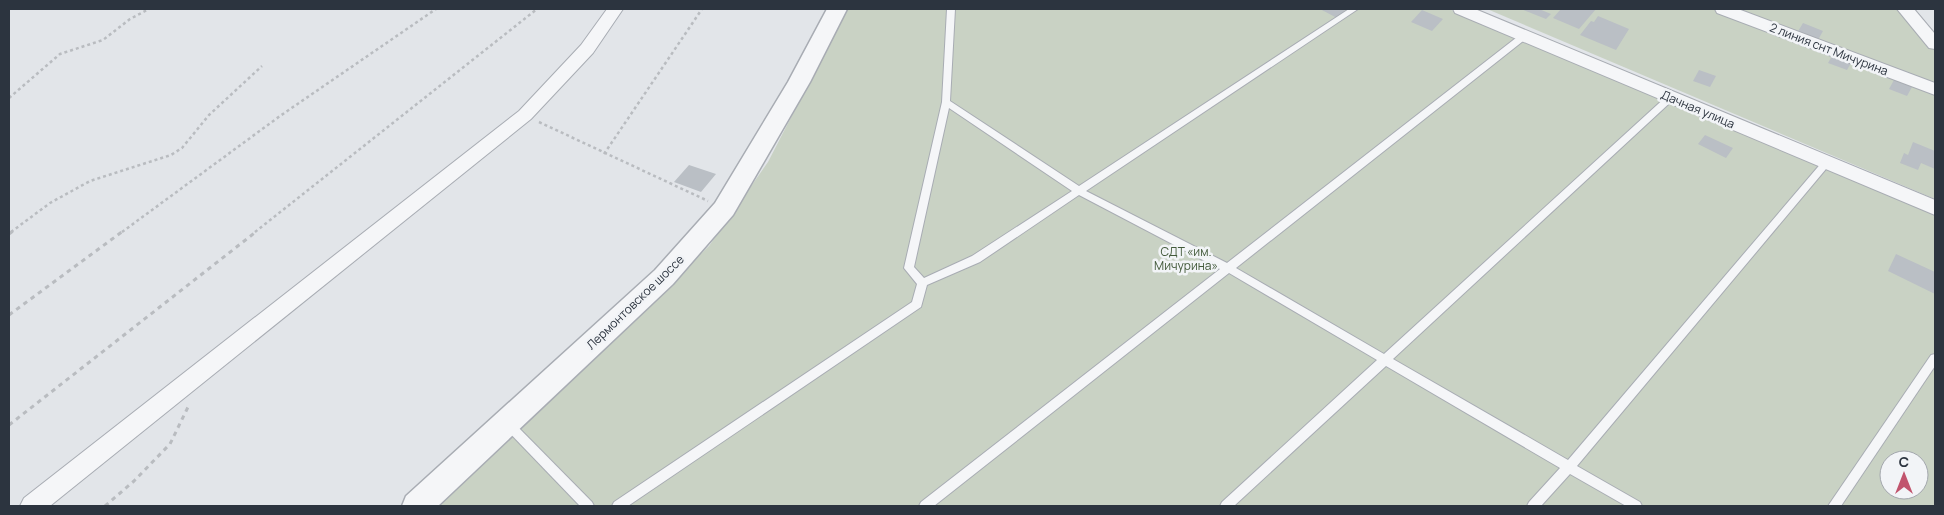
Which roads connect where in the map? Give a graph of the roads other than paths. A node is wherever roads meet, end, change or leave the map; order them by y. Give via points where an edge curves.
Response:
1 (615, 9) edge
2 (837, 9) edge
3 (951, 9) edge
4 (1354, 9) edge
5 (1460, 9) edge
6 (1723, 9) edge
7 (1905, 9) edge
8 (1524, 36) junction
9 (1935, 44) edge
10 (1935, 89) edge
11 (1671, 97) junction
12 (946, 102) junction
13 (1826, 163) junction
14 (1079, 191) junction
15 (1935, 208) edge
16 (1228, 268) junction
17 (922, 283) junction
18 (1935, 358) edge
19 (1386, 361) junction
20 (507, 423) junction
21 (1568, 468) junction
22 (32, 506) edge
23 (417, 506) edge
24 (588, 506) edge
25 (618, 506) edge
26 (925, 506) edge
27 (1226, 506) edge
28 (1533, 506) edge
29 (1636, 506) edge
30 (1834, 506) edge

1 - 22 street via 587,49 525,115
2 - 20 street, Лермонтовское шоссе via 799,82 724,209 664,277
3 - 12 lane
4 - 14 lane
5 - 8 street, Дачная улица
6 - 10 street, 2 линия снт Мичурина
7 - 9 street
8 - 11 street, Дачная улица
8 - 16 lane
11 - 13 street, Дачная улица
11 - 19 lane
12 - 14 lane
12 - 17 lane via 909,268
13 - 15 street, Дачная улица
13 - 21 lane
14 - 16 lane
14 - 17 lane via 976,259
16 - 19 lane
16 - 26 lane
17 - 25 lane via 917,304
18 - 30 lane
19 - 21 lane
19 - 27 lane
20 - 23 street, Лермонтовское шоссе
20 - 24 lane
21 - 28 lane
21 - 29 lane

